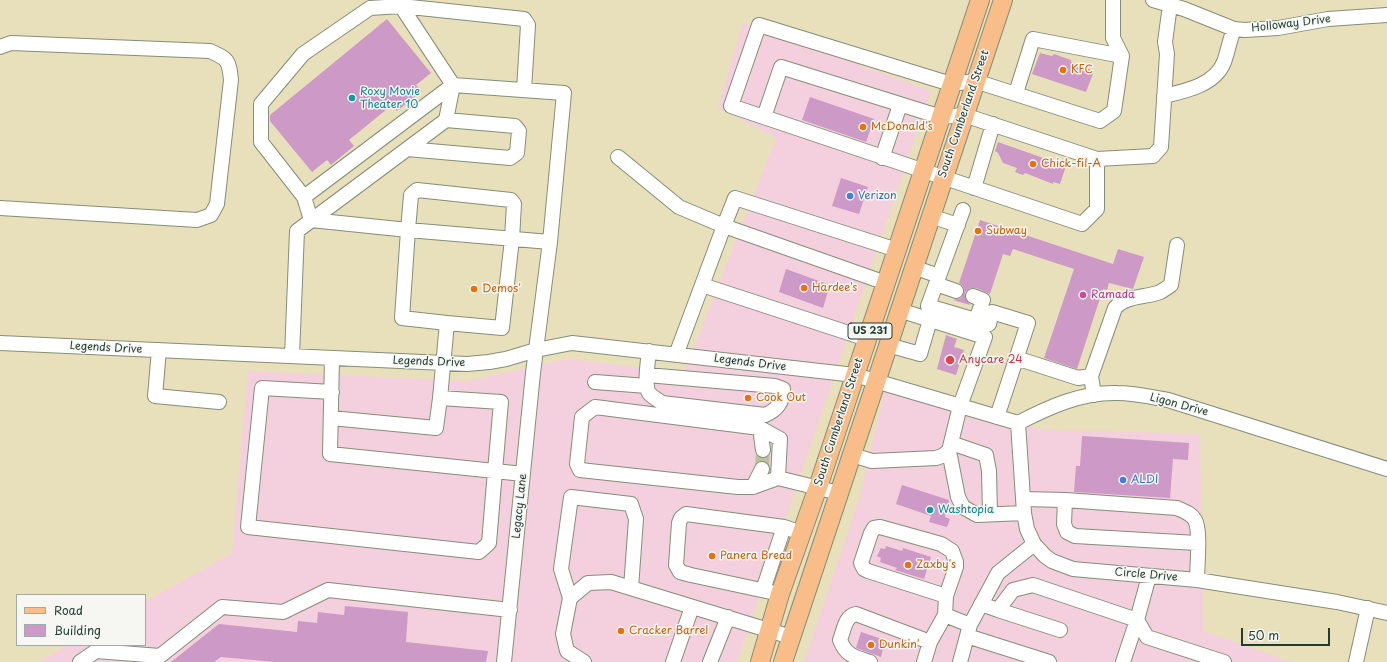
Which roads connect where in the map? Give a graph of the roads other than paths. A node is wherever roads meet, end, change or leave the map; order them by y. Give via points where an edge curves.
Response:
1 (980, 0) edge
2 (1003, 0) edge
3 (1113, 0) edge
4 (1153, 0) edge
5 (1170, 5) junction
6 (401, 6) junction
7 (1387, 15) edge
8 (1234, 29) junction
9 (0, 47) edge
10 (1122, 56) junction
11 (975, 81) junction
12 (951, 84) junction
13 (453, 85) junction
14 (524, 90) junction
15 (1016, 93) junction
16 (1164, 96) junction
17 (900, 105) junction
18 (964, 115) junction
19 (764, 117) junction
20 (942, 117) junction
21 (446, 120) junction
22 (993, 124) junction
23 (407, 149) junction
24 (618, 157) dead end
25 (882, 158) junction
26 (1097, 159) junction
27 (923, 172) junction
28 (943, 178) junction
29 (974, 188) junction
30 (304, 197) junction
31 (0, 208) edge
32 (963, 210) dead end
33 (930, 216) junction
34 (311, 220) junction
35 (958, 225) junction
36 (724, 226) junction
37 (408, 230) junction
38 (512, 239) junction
39 (550, 242) junction
40 (1177, 245) dead end
41 (897, 250) junction
42 (913, 267) junction
43 (938, 280) junction
44 (886, 283) junction
45 (702, 285) junction
46 (956, 291) dead end
47 (973, 296) dead end
48 (899, 310) junction
49 (930, 320) junction
50 (447, 323) junction
51 (983, 327) junction
52 (867, 339) junction
53 (0, 343) edge
54 (888, 345) junction
55 (159, 350) junction
56 (536, 350) junction
57 (649, 352) junction
58 (676, 355) junction
59 (292, 356) junction
60 (332, 358) junction
61 (1016, 358) junction
62 (443, 363) junction
63 (855, 375) junction
64 (1091, 376) junction
65 (647, 380) junction
66 (876, 381) junction
67 (595, 382) dead end
68 (332, 392) junction
69 (1094, 395) junction
70 (440, 398) junction
71 (219, 402) dead end
72 (960, 406) junction
73 (997, 417) junction
74 (331, 418) junction
75 (1018, 423) junction
76 (760, 428) junction
77 (950, 447) junction
78 (763, 450) tunnel mouth
79 (852, 455) junction
80 (762, 469) tunnel mouth
81 (1387, 469) edge
82 (495, 471) junction
83 (523, 474) junction
84 (778, 478) junction
85 (753, 487) junction
86 (818, 487) junction
87 (840, 493) junction
88 (1023, 499) junction
89 (1065, 500) junction
90 (1024, 513) junction
91 (990, 514) junction
92 (784, 527) junction
93 (802, 533) junction
94 (1197, 542) junction
95 (1034, 544) junction
96 (1150, 576) junction
97 (1197, 580) junction
98 (631, 588) junction
99 (772, 592) junction
100 (946, 596) junction
101 (570, 598) junction
102 (981, 604) junction
103 (692, 607) junction
104 (1368, 608) junction
105 (510, 610) junction
106 (998, 610) junction
107 (1387, 612) edge
108 (945, 615) junction
109 (728, 617) junction
110 (1137, 620) junction
111 (770, 630) junction
112 (1060, 630) dead end
113 (968, 631) junction
114 (791, 637) junction
115 (930, 642) junction
116 (80, 662) edge
117 (504, 662) edge
118 (584, 662) edge
119 (673, 662) edge
120 (710, 662) edge
121 (760, 662) edge
122 (783, 662) edge
123 (870, 662) edge
124 (924, 662) edge
125 (960, 662) edge
126 (1049, 662) edge
127 (1123, 662) edge
128 (1224, 662) edge
129 (1356, 662) edge

1 - 12 main road, South Cumberland Street / US 231
2 - 11 main road, South Cumberland Street / US 231
3 - 10 street via 1113,38
4 - 5 street, Holloway Drive
5 - 8 street, Holloway Drive
5 - 16 street via 1165,42 1167,54
6 - 13 street
6 - 14 street via 524,19 528,25
6 - 30 street via 370,8 303,54 261,104 262,142
7 - 8 street, Holloway Drive via 1328,19 1263,29
8 - 16 street via 1219,72 1206,83
9 - 31 street via 11,43 210,51 223,57 230,65 231,80 217,204 211,215 197,220
10 - 15 street via 1033,38
10 - 15 street via 1114,111 1100,121
11 - 12 street
11 - 15 street
11 - 18 main road, South Cumberland Street / US 231
12 - 19 street via 759,25 731,106
12 - 20 main road, South Cumberland Street / US 231
13 - 14 street
13 - 21 street
13 - 30 street
14 - 39 street, Legacy Lane via 564,93
16 - 26 street via 1161,147 1153,156
17 - 19 street via 781,67
17 - 20 street
17 - 25 street
18 - 20 street
18 - 22 street
18 - 28 main road, South Cumberland Street / US 231
19 - 25 street
20 - 27 main road, South Cumberland Street / US 231
21 - 23 street
21 - 23 street via 515,126 519,131 517,153 510,158
22 - 26 street
22 - 29 street
23 - 34 street
24 - 36 street via 679,207
25 - 27 street
26 - 29 street via 1097,209 1082,224
27 - 28 street
27 - 41 main road, South Cumberland Street / US 231
28 - 29 street
28 - 33 main road, South Cumberland Street / US 231
30 - 34 street
32 - 35 street
33 - 35 street
33 - 42 main road, South Cumberland Street / US 231
34 - 37 street
34 - 59 street via 297,231
35 - 43 street
36 - 41 street via 735,198
36 - 44 street
36 - 45 street
37 - 38 street
37 - 38 street via 411,195 417,190 511,200 514,204
37 - 50 street via 402,318
38 - 39 street
38 - 50 street via 502,328
39 - 56 street, Legacy Lane
40 - 64 street via 1171,285 1160,292 1119,303 1115,308
41 - 44 main road, South Cumberland Street / US 231
42 - 43 street
42 - 48 main road, South Cumberland Street / US 231
43 - 46 street
43 - 51 street via 928,306
44 - 52 main road, South Cumberland Street / US 231
45 - 52 street
45 - 58 street
47 - 51 street via 983,300
48 - 49 street
48 - 54 main road, South Cumberland Street / US 231
49 - 51 street
49 - 54 street via 920,354
50 - 62 street
51 - 61 street via 992,312 1028,323
51 - 72 street
52 - 63 main road, South Cumberland Street / US 231
53 - 55 street, Legends Drive
54 - 66 main road, South Cumberland Street / US 231
55 - 59 street, Legends Drive
55 - 71 street via 155,396
56 - 57 street, Legends Drive via 572,343
56 - 62 street, Legends Drive via 489,362
56 - 83 street, Legacy Lane
57 - 58 street, Legends Drive
57 - 65 street
58 - 63 street, Legends Drive
59 - 60 street, Legends Drive
60 - 62 street, Legends Drive
60 - 68 street
61 - 64 street via 1078,378
61 - 73 street
62 - 70 street
63 - 66 street
63 - 86 main road, South Cumberland Street / US 231
64 - 69 street
65 - 65 street via 718,381 775,386 783,389 783,395 775,408 764,415 662,403 650,393
65 - 67 street
66 - 72 street
66 - 79 main road, South Cumberland Street / US 231
68 - 74 street
68 - 82 street via 262,388 248,527 479,552 489,543
69 - 75 street, Ligon Drive via 1058,404
69 - 81 street, Ligon Drive via 1131,394 1168,400
70 - 74 street via 436,428
70 - 82 street via 501,402
72 - 73 street
72 - 77 street
73 - 75 street
74 - 82 street via 330,454
75 - 88 street, Circle Drive
76 - 78 street
76 - 84 street via 780,439
76 - 85 street via 595,407 582,417 577,464 580,470 738,488
77 - 79 street via 942,456 936,458 872,461
77 - 91 street via 958,497 963,507 977,515
77 - 91 street via 986,455
79 - 87 main road, South Cumberland Street / US 231
80 - 85 street
82 - 83 street
83 - 105 street, Legacy Lane
84 - 85 street
84 - 86 street
86 - 87 street
86 - 93 main road, South Cumberland Street / US 231
87 - 114 main road, South Cumberland Street / US 231
88 - 89 street
88 - 90 street, Circle Drive
89 - 94 street via 1176,508 1187,512 1195,520
89 - 94 street via 1064,524 1067,532 1075,536
90 - 91 street
90 - 95 street, Circle Drive via 1027,529
92 - 93 street
92 - 99 street
92 - 99 street via 686,514 679,523 676,566 680,572
93 - 99 main road, South Cumberland Street / US 231
94 - 97 street
95 - 96 street, Circle Drive via 1045,556 1073,569
95 - 102 street via 998,573
96 - 97 street, Circle Drive
96 - 110 street
97 - 104 street, Circle Drive
98 - 101 street via 611,582 588,582
98 - 101 street via 636,519 631,504 571,497 562,569
98 - 103 street
99 - 111 main road, South Cumberland Street / US 231
100 - 100 street via 864,569 861,563 874,528 880,527 941,544 952,551 956,567
100 - 108 street
101 - 118 street via 563,634 567,652
102 - 106 street
102 - 113 street
103 - 109 street
103 - 119 street
104 - 107 street, Circle Drive
104 - 129 street
105 - 116 street via 328,590 283,612 222,607 160,656 96,651
105 - 117 street, Legacy Lane
106 - 110 street via 1013,590 1033,585
106 - 112 street
108 - 113 street
108 - 115 street
109 - 111 street
109 - 120 street
110 - 127 street
110 - 128 street via 1148,637
111 - 114 street
111 - 121 main road, South Cumberland Street / US 231
113 - 125 street
113 - 126 street
114 - 122 main road, South Cumberland Street / US 231
115 - 123 street via 856,614 851,615 840,640 846,652
115 - 124 street

